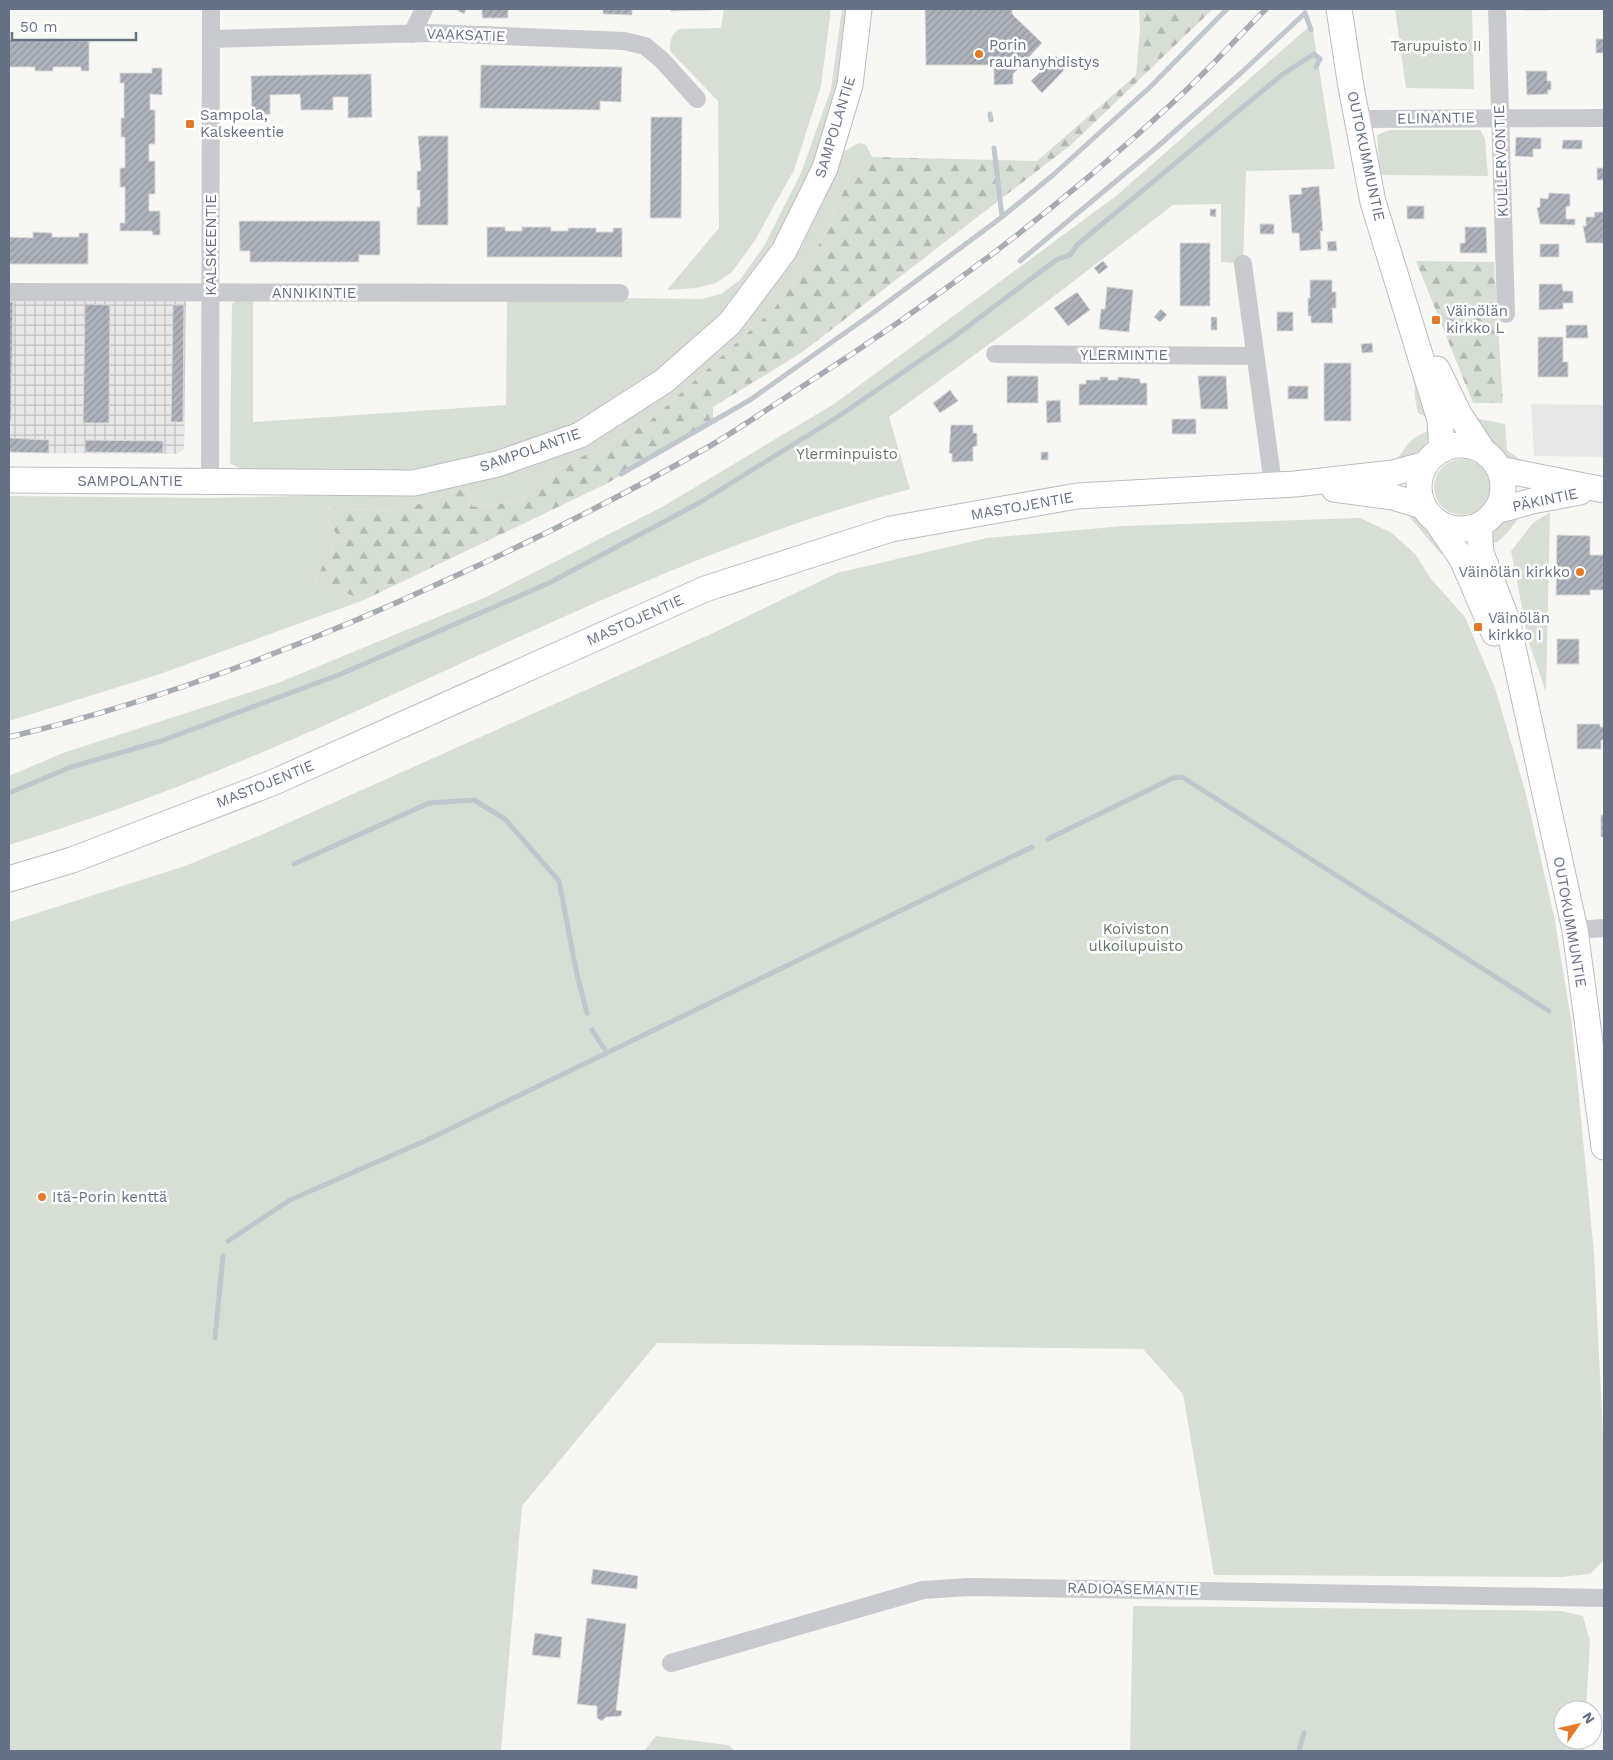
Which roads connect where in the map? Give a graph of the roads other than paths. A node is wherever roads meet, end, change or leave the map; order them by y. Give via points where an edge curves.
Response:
1 (211, 9) edge
2 (424, 9) edge
3 (859, 9) edge
4 (1339, 9) edge
5 (1497, 9) edge
6 (412, 34) junction
7 (211, 40) junction
8 (697, 99) dead end
9 (1499, 118) junction
10 (1604, 118) edge
11 (1357, 120) junction
12 (1243, 264) dead end
13 (9, 292) edge
14 (210, 292) junction
15 (620, 293) dead end
16 (1404, 302) junction
17 (1506, 314) dead end
18 (995, 354) dead end
19 (1254, 356) junction
20 (1434, 457) junction
21 (1491, 461) junction
22 (9, 480) edge
23 (210, 481) junction
24 (1284, 484) junction
25 (1600, 490) edge
26 (1430, 514) junction
27 (1488, 518) junction
28 (1523, 700) junction
29 (9, 879) edge
30 (1604, 928) edge
31 (1575, 930) junction
32 (1604, 1147) edge
33 (1604, 1598) edge
34 (671, 1662) dead end

1 - 7 street, KALSKEENTIE
2 - 6 street
3 - 23 main road, SAMPOLANTIE via 850,85 825,168 784,251 730,323 664,381 580,435 497,464 414,484
4 - 11 main road, OUTOKUMMUNTIE
5 - 9 street, KULLERVONTIE
6 - 7 street, VAAKSATIE
6 - 8 street, VAAKSATIE via 624,41 646,46
7 - 14 street, KALSKEENTIE
9 - 10 street, ELINANTIE
9 - 11 street, ELINANTIE
9 - 17 street, KULLERVONTIE
11 - 16 main road, OUTOKUMMUNTIE via 1373,202
12 - 19 street
13 - 14 street, ANNIKINTIE
14 - 15 street, ANNIKINTIE
14 - 23 street, KALSKEENTIE
16 - 20 main road, OUTOKUMMUNTIE via 1440,420
16 - 21 main road, OUTOKUMMUNTIE via 1459,414
18 - 19 street, YLERMINTIE
19 - 24 street
20 - 21 main road via 1464,445
20 - 24 main road, MASTOJENTIE via 1393,473
20 - 26 main road via 1419,484
21 - 25 main road, PÄKINTIE
21 - 27 main road via 1503,490
22 - 23 main road, SAMPOLANTIE
24 - 26 main road, MASTOJENTIE via 1393,497
24 - 29 main road, MASTOJENTIE via 1077,496 891,529 705,589 272,783 72,860
25 - 27 main road, PÄKINTIE via 1532,501
26 - 27 main road via 1458,529
26 - 28 main road, OUTOKUMMUNTIE via 1462,559
27 - 28 main road, OUTOKUMMUNTIE via 1481,554 1507,620
28 - 31 main road, OUTOKUMMUNTIE
30 - 31 street
31 - 32 main road, OUTOKUMMUNTIE
33 - 34 street, RADIOASEMANTIE via 959,1587 923,1590

